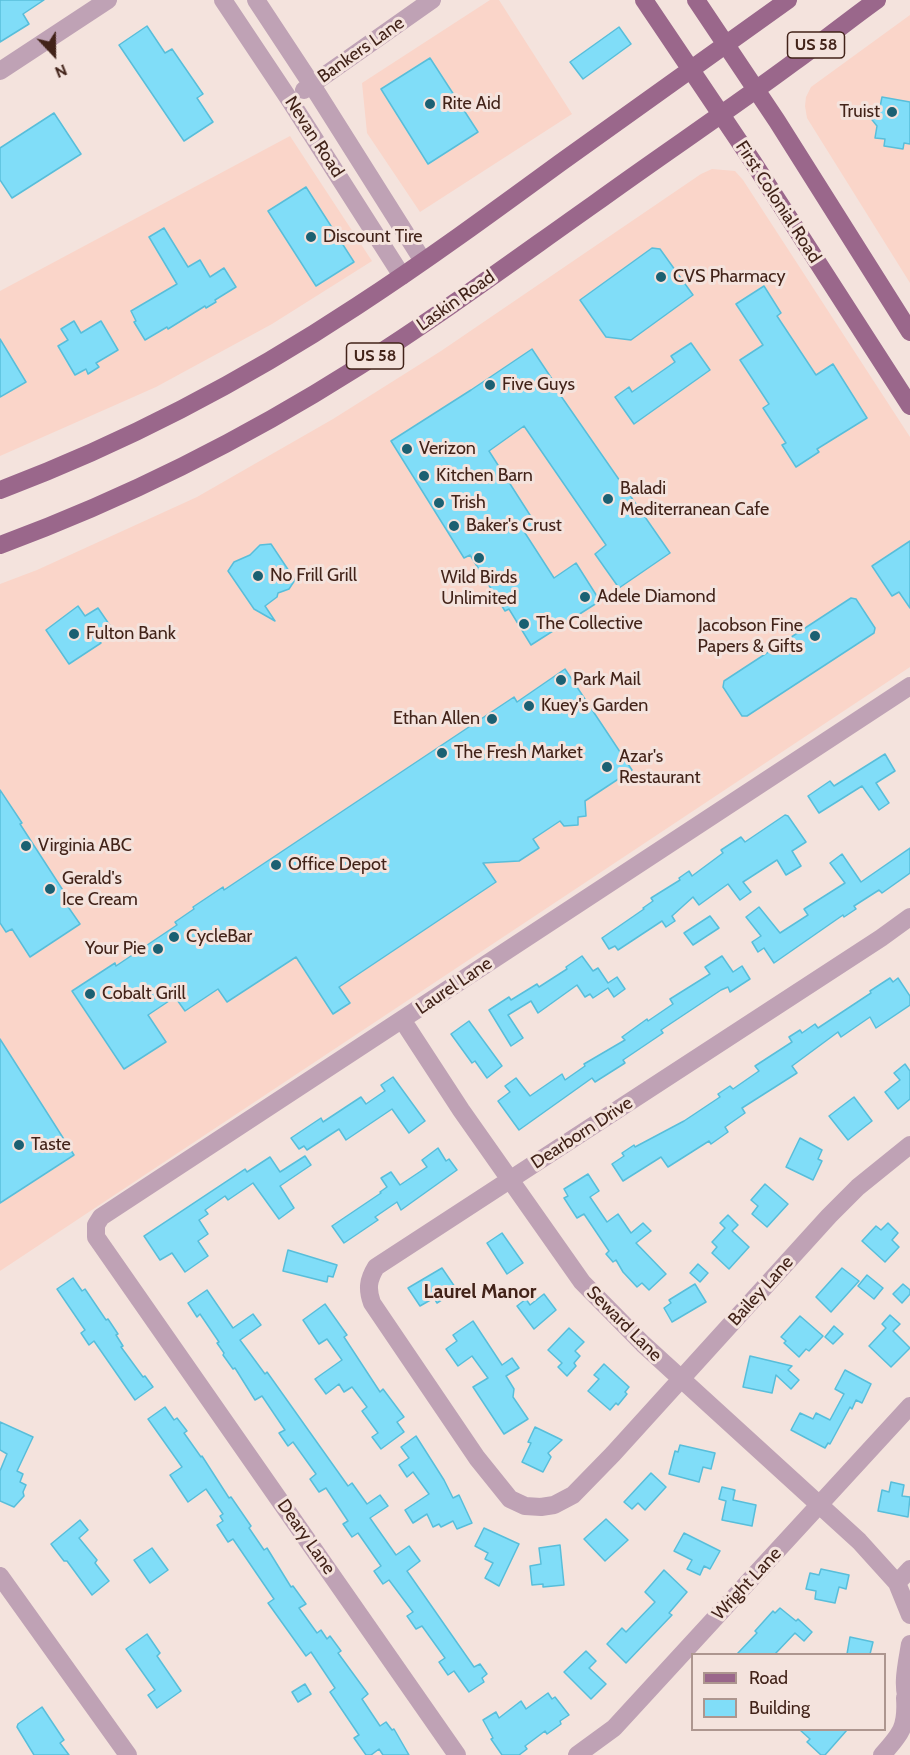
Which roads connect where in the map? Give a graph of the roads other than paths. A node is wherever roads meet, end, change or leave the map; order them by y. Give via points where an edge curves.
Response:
1 (108, 0) edge
2 (223, 0) edge
3 (256, 0) edge
4 (432, 0) edge
5 (644, 0) edge
6 (696, 0) edge
7 (788, 0) edge
8 (877, 0) edge
9 (725, 44) junction
10 (690, 69) junction
11 (0, 71) edge
12 (312, 85) junction
13 (755, 90) junction
14 (290, 99) junction
15 (720, 114) junction
16 (423, 261) junction
17 (402, 276) junction
18 (910, 332) edge
19 (910, 406) edge
20 (0, 490) edge
21 (0, 545) edge
22 (910, 686) edge
23 (910, 917) edge
24 (403, 1021) junction
25 (910, 1145) edge
26 (510, 1180) junction
27 (154, 1320) joint
28 (681, 1380) junction
29 (910, 1406) edge
30 (621, 1445) joint
31 (819, 1505) junction
32 (910, 1569) edge
33 (0, 1576) edge
34 (897, 1583) junction
35 (910, 1615) edge
36 (910, 1644) edge
37 (908, 1702) edge
38 (128, 1755) edge
39 (457, 1755) edge
40 (577, 1755) edge
41 (882, 1755) edge

1 - 11 street
2 - 14 street, Nevan Road
3 - 12 street, Nevan Road
4 - 12 street, Bankers Lane
5 - 10 main road, First Colonial Road
6 - 9 main road
7 - 9 main road, US 58
8 - 13 main road, Laskin Road / US 58
9 - 10 main road, US 58
9 - 13 main road
10 - 15 main road, First Colonial Road
10 - 16 main road, US 58
12 - 14 street, Bankers Lane
12 - 16 street, Nevan Road
13 - 15 main road, Laskin Road / US 58
13 - 18 main road
14 - 17 street, Nevan Road
15 - 19 main road, First Colonial Road
15 - 21 main road, Laskin Road / US 58 via 454,303 324,388 163,475
16 - 17 main road, US 58
17 - 20 main road, US 58 via 314,334 199,400 86,455
22 - 24 street, Laurel Lane
23 - 26 street, Dearborn Drive
24 - 26 street, Seward Lane
24 - 27 street, Laurel Lane via 101,1217 96,1225 96,1238
25 - 28 street, Bailey Lane via 858,1186
26 - 28 street, Seward Lane via 582,1282
26 - 30 street, Dearborn Drive via 376,1267 368,1286 372,1304 477,1458 510,1499 541,1508 562,1502
27 - 39 street, Deary Lane
28 - 30 street, Bailey Lane
28 - 31 street, Seward Lane
29 - 31 street, Wright Lane
31 - 34 street, Seward Lane
31 - 40 street, Wright Lane via 614,1728
32 - 34 street
33 - 38 street
34 - 35 street
36 - 37 street via 906,1671
37 - 41 street via 903,1728

